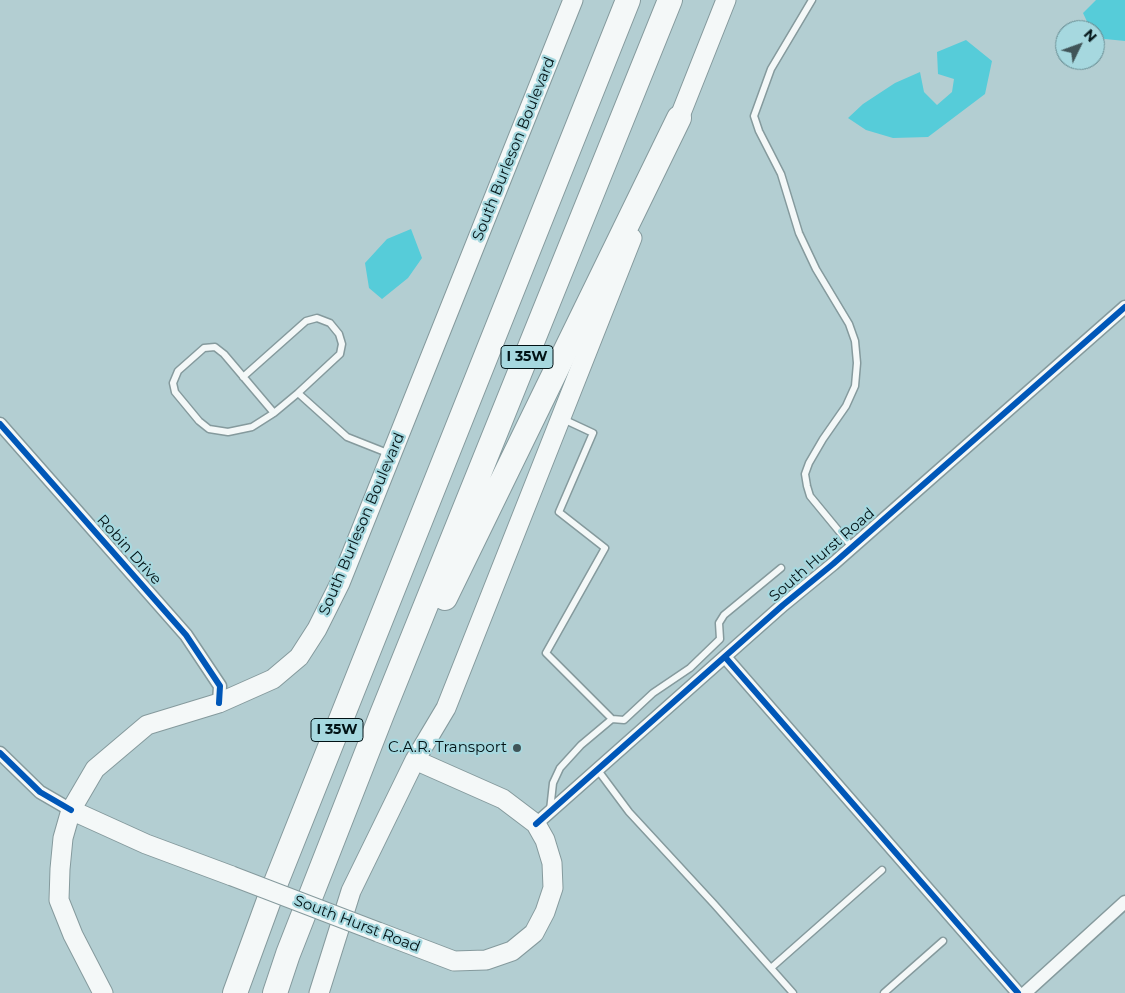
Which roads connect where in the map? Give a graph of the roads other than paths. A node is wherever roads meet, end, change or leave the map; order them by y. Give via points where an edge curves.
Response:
1 (573, 0) edge
2 (613, 0) edge
3 (628, 0) edge
4 (670, 0) edge
5 (726, 0) edge
6 (810, 0) edge
7 (679, 118) junction
8 (578, 125) junction
9 (1125, 307) edge
10 (243, 377) junction
11 (298, 393) junction
12 (274, 412) junction
13 (560, 417) junction
14 (0, 424) edge
15 (392, 454) junction
16 (852, 547) junction
17 (781, 568) dead end
18 (724, 657) junction
19 (219, 703) junction
20 (382, 714) junction
21 (612, 719) junction
22 (0, 753) edge
23 (415, 760) junction
24 (598, 769) junction
25 (71, 810) junction
26 (543, 818) junction
27 (882, 870) dead end
28 (1125, 902) edge
29 (943, 941) dead end
30 (771, 968) junction
31 (103, 993) edge
32 (235, 993) edge
33 (275, 993) edge
34 (319, 993) edge
35 (793, 993) edge
36 (884, 993) edge
37 (1018, 993) edge
38 (1025, 993) edge

1 - 15 main road, South Burleson Boulevard
2 - 8 highway via 582,86
3 - 8 highway, I 35W
4 - 20 highway, I 35W
5 - 7 main road
6 - 16 lane via 771,69 754,116 781,174 799,233 816,269 850,324 855,341 855,386 805,474 810,496
7 - 13 main road
7 - 20 highway via 425,639
8 - 32 highway, I 35W via 269,900
9 - 16 street, South Hurst Road
10 - 11 lane via 306,321 317,318 330,323 339,334 340,354
10 - 12 lane
10 - 12 lane via 215,347 204,348 178,371 173,383 176,392 209,429 228,432 252,427
11 - 12 lane
11 - 15 lane via 347,437
13 - 21 lane via 594,433 559,512 605,548 546,653
13 - 23 main road via 446,708
14 - 19 street, Robin Drive via 186,635 220,686
15 - 19 main road, South Burleson Boulevard via 340,582 300,657 273,679
16 - 18 street, South Hurst Road
17 - 21 lane via 724,615 719,624 720,640 690,668 652,693 624,720
18 - 24 street, South Hurst Road
18 - 37 street
19 - 25 main road, South Burleson Boulevard via 147,725 95,769
20 - 33 highway, I 35W
21 - 26 lane via 560,768
22 - 25 street via 40,792
23 - 26 main road, South Hurst Road
23 - 34 main road via 351,891
24 - 26 street, South Hurst Road
24 - 30 lane via 628,812
25 - 26 main road, South Hurst Road, bridge via 146,844 454,961 486,960 512,951 534,933 554,888
25 - 31 main road, South Burleson Boulevard via 64,838 59,900
27 - 30 lane
28 - 38 street
29 - 36 lane
30 - 35 lane

